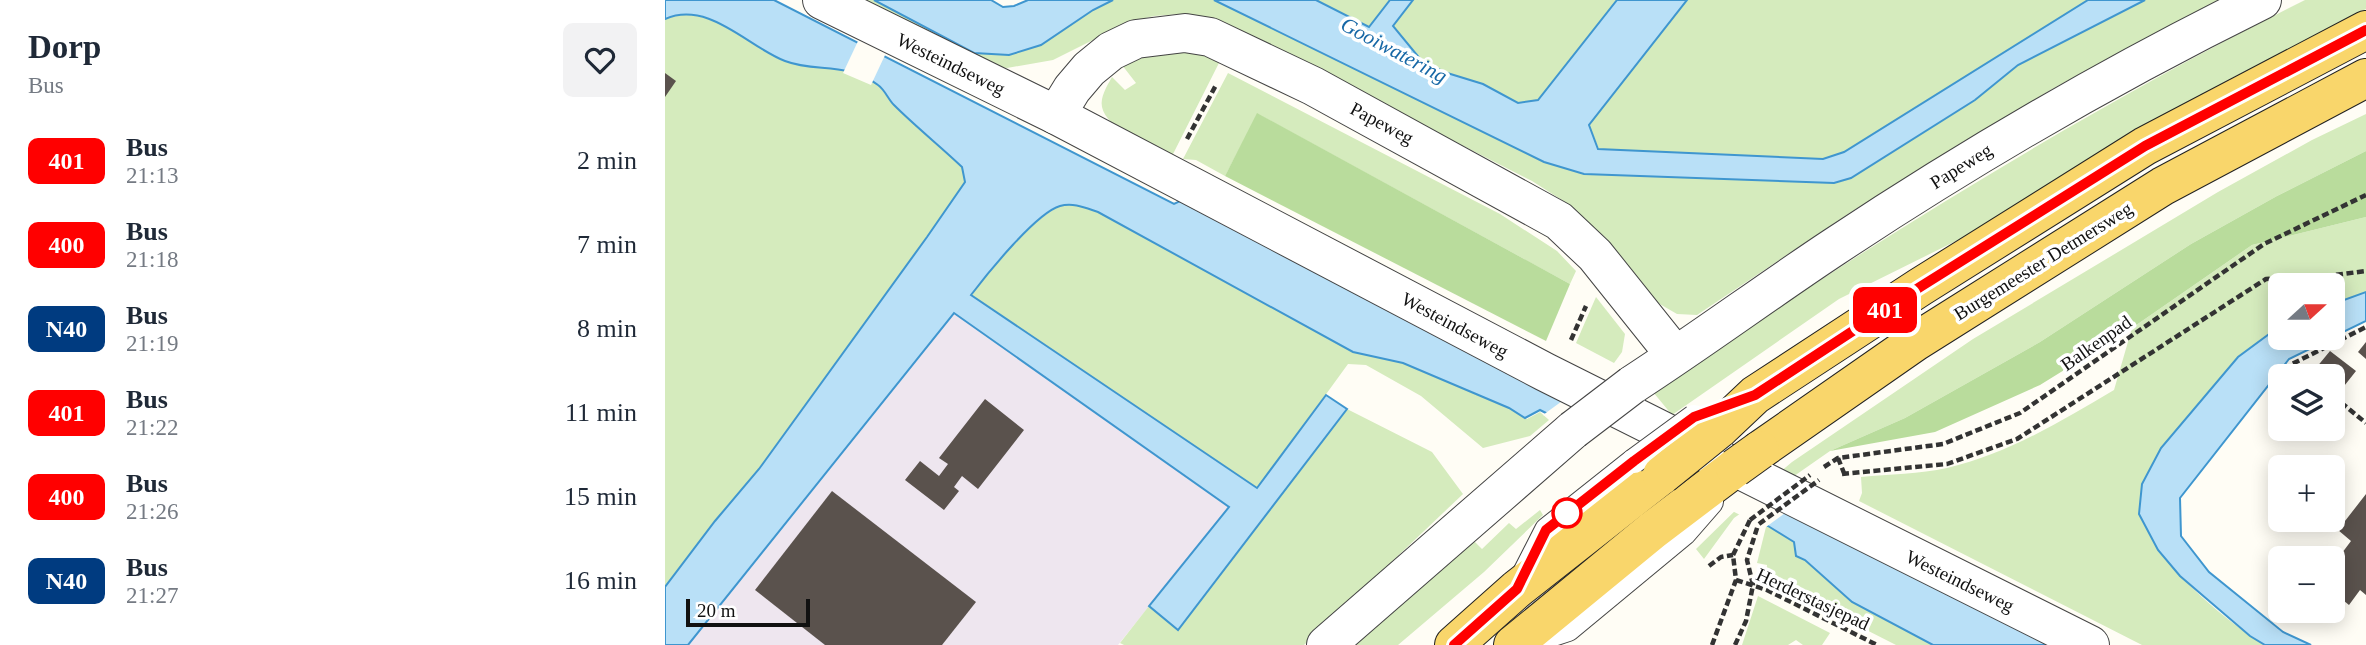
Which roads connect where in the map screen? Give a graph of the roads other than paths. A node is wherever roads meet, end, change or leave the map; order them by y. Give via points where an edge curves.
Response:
1 (822, 0) edge
2 (2262, 0) edge
3 (2366, 30) edge
4 (2366, 78) edge
5 (1056, 115) junction
6 (1675, 355) junction
7 (1326, 645) edge
8 (1454, 645) edge
9 (1515, 645) edge
10 (2090, 645) edge

1 - 5 street, Westeindseweg
2 - 6 street, Papeweg via 1977,156
3 - 8 main road, bridge via 2145,146 1707,423 1648,468
4 - 9 main road, Burgemeester Detmersweg via 2163,186 1915,342 1747,459 1707,498
5 - 6 street, Papeweg via 1089,69 1111,51 1148,37 1185,33 1210,37 1313,86 1559,221 1595,255
5 - 10 street, Westeindseweg via 1545,372
6 - 7 street, Papeweg, bridge via 1573,430

